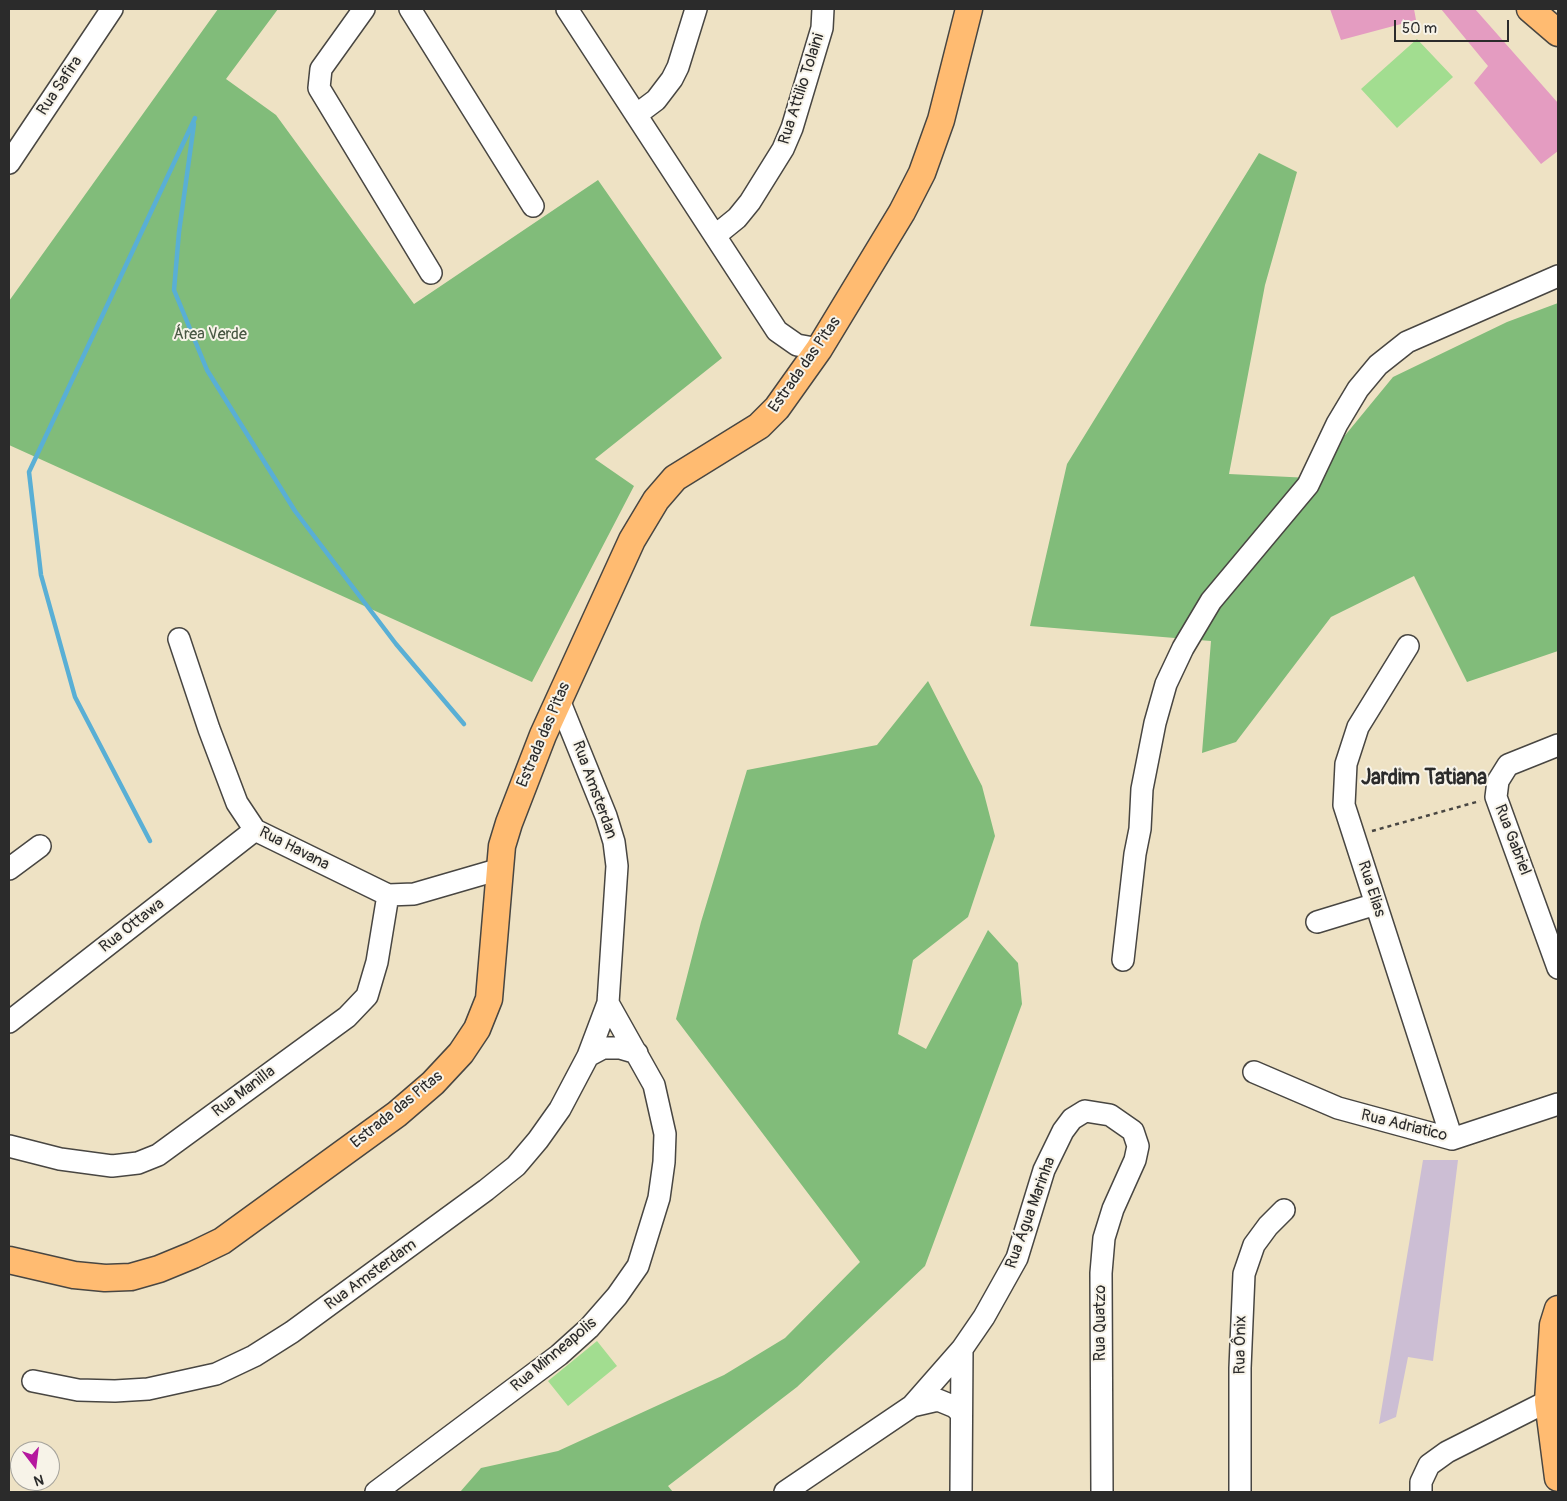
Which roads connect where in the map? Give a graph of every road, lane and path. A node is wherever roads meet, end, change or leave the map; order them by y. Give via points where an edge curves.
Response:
1 (364, 9) edge
2 (410, 9) edge
3 (567, 9) edge
4 (696, 9) edge
5 (823, 9) edge
6 (969, 9) edge
7 (1530, 9) edge
8 (104, 11) edge
9 (1558, 33) edge
10 (636, 115) junction
11 (9, 163) edge
12 (533, 206) dead end
13 (716, 236) junction
14 (431, 273) dead end
15 (1558, 276) edge
16 (819, 349) junction
17 (179, 639) dead end
18 (1408, 646) dead end
19 (559, 700) junction
20 (1558, 745) edge
21 (1496, 796) junction
22 (255, 830) junction
23 (1353, 837) junction
24 (40, 846) dead end
25 (9, 869) edge
26 (500, 869) junction
27 (388, 896) junction
28 (1376, 904) junction
29 (1317, 922) dead end
30 (1122, 960) dead end
31 (1558, 968) edge
32 (608, 1003) junction
33 (9, 1022) edge
34 (637, 1053) junction
35 (588, 1056) junction
36 (1254, 1072) dead end
37 (1558, 1104) edge
38 (1452, 1139) junction
39 (9, 1146) edge
40 (1135, 1160) joint
41 (1284, 1210) dead end
42 (9, 1260) edge
43 (1558, 1309) edge
44 (962, 1349) junction
45 (33, 1381) dead end
46 (1548, 1402) junction
47 (912, 1406) junction
48 (961, 1413) junction
49 (1558, 1478) edge
50 (399, 1484) edge
51 (376, 1492) edge
52 (786, 1492) edge
53 (961, 1492) edge
54 (1102, 1492) edge
55 (1240, 1492) edge
56 (1421, 1492) edge

1 - 14 street via 321,69 319,88
2 - 12 street
3 - 10 street
4 - 10 street via 672,79 656,100
5 - 13 street, Rua Attilio Tolaini via 822,28 783,149 750,202
6 - 16 main road, Estrada das Pitas via 941,120 922,173
7 - 9 main road
8 - 11 street, Rua Safira
10 - 13 street
13 - 16 street via 777,331 797,345
15 - 30 street via 1407,342 1378,365 1358,389 1337,424 1308,485 1211,601 1166,684 1155,723 1142,789 1140,829
16 - 19 main road, Estrada das Pitas via 778,408 759,426 675,478 656,500 632,540
17 - 22 street, Rua Havana via 237,803
18 - 23 street, Rua Elias via 1358,727 1346,764 1344,804
19 - 26 main road, Estrada das Pitas via 520,790 502,846
19 - 32 street, Rua Amsterdan via 614,842 617,866
20 - 21 street, Rua Gabriel via 1508,765 1498,781
21 - 23 path
21 - 31 street, Rua Gabriel
22 - 27 street, Rua Havana
22 - 33 street, Rua Ottawa
23 - 28 street, Rua Elias
24 - 25 street
26 - 27 street via 414,894
26 - 42 main road, Estrada das Pitas via 489,999 477,1029 461,1053 433,1083 397,1114 222,1241 159,1269 105,1278 74,1275
27 - 39 street, Rua Manilla via 377,962 367,996 347,1017 158,1155 138,1163 112,1166 60,1159
28 - 29 street
28 - 38 street, Rua Elias
32 - 34 street, Rua Minneapolis
32 - 35 street, Rua Amsterdam
34 - 35 street via 603,1048
34 - 50 street, Rua Minneapolis via 654,1084 665,1134 658,1198 638,1266 589,1328
35 - 45 street, Rua Amsterdam via 560,1109 516,1166 292,1332 254,1356 216,1374 148,1389 115,1392 78,1390
36 - 38 street, Rua Adriatico via 1338,1108
37 - 38 street, Rua Adriatico
40 - 44 street, Rua Água Marinha via 1138,1146 1133,1131 1110,1115 1085,1111 1072,1119 1044,1170 1017,1258
40 - 54 street, Rua Quatzo via 1104,1238 1101,1273
41 - 55 street, Rua Ônix via 1254,1245 1244,1274
43 - 46 main road via 1552,1325
44 - 47 street, Rua Água Marinha
44 - 48 street
46 - 49 main road
46 - 56 street via 1447,1452 1429,1465 1421,1482
47 - 48 street via 938,1400
47 - 52 street, Rua Água Marinha
48 - 53 street
50 - 51 street, Rua Minneapolis

